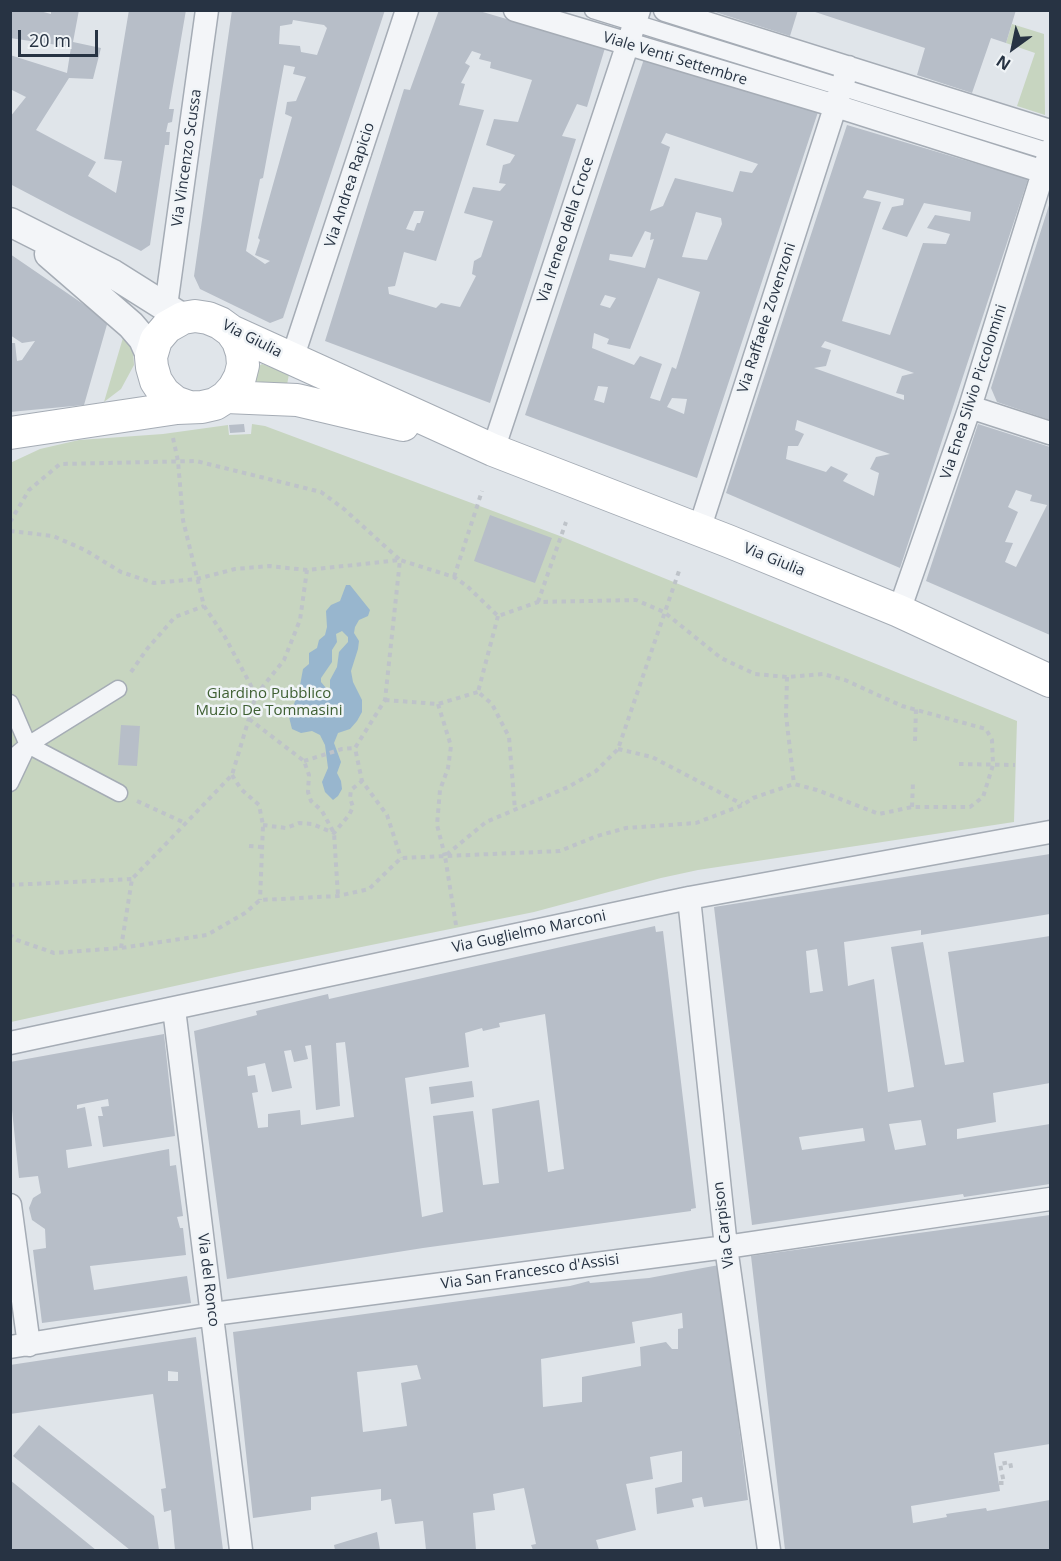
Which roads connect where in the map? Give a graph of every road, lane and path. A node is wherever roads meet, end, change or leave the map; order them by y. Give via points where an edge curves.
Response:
1 (207, 10) edge
2 (407, 10) edge
3 (515, 10) edge
4 (592, 10) edge
5 (665, 10) edge
6 (636, 17) edge
7 (627, 45) junction
8 (842, 87) junction
9 (1050, 131) edge
10 (1049, 160) edge
11 (13, 223) edge
12 (174, 312) junction
13 (231, 331) junction
14 (292, 359) junction
15 (152, 362) junction
16 (226, 397) junction
17 (189, 406) junction
18 (970, 407) junction
19 (89, 421) junction
20 (10, 433) edge
21 (171, 433) dead end
22 (1050, 433) edge
23 (494, 450) junction
24 (177, 461) junction
25 (482, 491) dead end
26 (10, 522) edge
27 (566, 522) dead end
28 (699, 530) junction
29 (10, 531) edge
30 (400, 560) junction
31 (680, 568) dead end
32 (307, 570) junction
33 (454, 577) junction
34 (197, 579) junction
35 (538, 602) junction
36 (204, 606) junction
37 (899, 611) junction
38 (664, 612) junction
39 (498, 616) junction
40 (787, 677) junction
41 (1050, 681) edge
42 (118, 689) joint
43 (478, 692) junction
44 (256, 694) junction
45 (385, 700) junction
46 (10, 703) edge
47 (438, 704) junction
48 (916, 710) junction
49 (249, 719) junction
50 (915, 741) dead end
51 (28, 745) junction
52 (355, 748) junction
53 (618, 749) junction
54 (10, 760) edge
55 (304, 761) junction
56 (959, 764) dead end
57 (993, 765) junction
58 (1015, 765) dead end
59 (232, 775) junction
60 (362, 781) junction
61 (913, 782) dead end
62 (10, 783) edge
63 (794, 784) junction
64 (119, 793) joint
65 (743, 805) junction
66 (912, 807) junction
67 (515, 810) junction
68 (185, 823) junction
69 (263, 825) junction
70 (1050, 832) edge
71 (334, 833) junction
72 (249, 846) dead end
73 (262, 847) junction
74 (445, 856) junction
75 (401, 858) junction
76 (132, 879) junction
77 (10, 885) edge
78 (338, 896) junction
79 (689, 898) junction
80 (260, 900) junction
81 (457, 932) dead end
82 (10, 935) edge
83 (121, 948) junction
84 (174, 1009) junction
85 (10, 1043) edge
86 (1050, 1199) edge
87 (10, 1205) edge
88 (726, 1246) junction
89 (213, 1314) junction
90 (20, 1346) edge
91 (1012, 1472) dead end
92 (999, 1483) dead end
93 (241, 1551) edge
94 (769, 1551) edge

1 - 12 street, Via Vincenzo Scussa
2 - 14 street, Via Andrea Rapicio
3 - 7 street, Viale Venti Settembre
4 - 6 street, Viale Venti Settembre
5 - 8 street, Viale Venti Settembre
6 - 7 street, Via Ireneo della Croce
6 - 8 street, Viale Venti Settembre
7 - 8 street, Viale Venti Settembre
7 - 23 street, Via Ireneo della Croce
8 - 9 street, Viale Venti Settembre
8 - 10 street, Viale Venti Settembre
8 - 28 street, Via Raffaele Zovenzoni
10 - 18 street, Via Enea Silvio Piccolomini
11 - 12 street, Via Giulia via 113,274
11 - 15 street, Via Giulia via 131,325 143,339
12 - 13 main road, Via Giulia via 208,318
12 - 15 main road via 156,340
13 - 14 main road, Via Giulia
13 - 16 main road via 238,341 243,365
14 - 23 main road, Via Giulia
15 - 17 main road via 156,381 164,393
15 - 19 main road via 143,381 125,398
16 - 17 main road, Via Giulia via 202,407
16 - 23 main road, Via Giulia via 297,400
17 - 19 main road, Via Giulia
18 - 22 street
18 - 37 street, Via Enea Silvio Piccolomini
19 - 20 main road, Via Giulia
21 - 24 path
23 - 28 main road, Via Giulia
24 - 26 path via 60,464 29,490
24 - 30 path via 196,461 321,492
24 - 34 path via 183,520
25 - 33 path
27 - 35 path
28 - 37 main road, Via Giulia
29 - 34 path via 52,536 121,572 154,583
30 - 32 path
30 - 33 path
30 - 45 path
31 - 38 path
32 - 34 path via 269,566 235,569
32 - 44 path via 300,620 284,660
33 - 39 path
34 - 36 path
35 - 38 path via 636,600
35 - 39 path
36 - 42 path via 176,616
36 - 44 path
37 - 41 main road, Via Giulia
38 - 40 path via 721,658 754,674
38 - 53 path
39 - 43 path
40 - 48 path via 823,674
40 - 63 path via 786,715
42 - 51 street
43 - 47 path
43 - 67 path via 492,704 509,737
44 - 49 path
45 - 47 path
45 - 52 path
46 - 51 street
47 - 74 path via 451,746 440,790 437,825
48 - 50 path
48 - 57 path via 986,729 992,740
49 - 55 path
49 - 59 path
51 - 54 street
51 - 62 street
51 - 64 street
52 - 55 path
52 - 60 path
53 - 65 path via 652,758
53 - 67 path via 596,771
55 - 71 path via 311,801
56 - 57 path
57 - 58 path
57 - 66 path via 982,797 970,807
59 - 68 path
59 - 69 path via 259,805
60 - 71 path via 351,790 353,807
60 - 75 path via 387,815
61 - 66 path
63 - 65 path
63 - 66 path via 879,814
64 - 68 path
65 - 74 path via 696,823 626,828 560,851
67 - 74 path via 486,822
68 - 76 path
69 - 71 path via 286,828 312,824
69 - 73 path
70 - 79 street, Via Guglielmo Marconi
71 - 78 path
72 - 73 path
73 - 80 path
74 - 75 path
74 - 81 path
75 - 78 path via 369,889
76 - 77 path
76 - 83 path
78 - 80 path
79 - 84 street, Via Guglielmo Marconi
79 - 88 street, Via Carpison
80 - 83 path via 207,935
82 - 83 path via 54,953
84 - 85 street, Via Guglielmo Marconi
84 - 89 street, Via del Ronco
86 - 88 street, Via San Francesco d'Assisi
87 - 90 street
88 - 89 street, Via San Francesco d'Assisi
88 - 94 street, Via Carpison
89 - 90 street, Via San Francesco d'Assisi
89 - 93 street, Via del Ronco
91 - 92 path via 1010,1462 1000,1464 1004,1483

